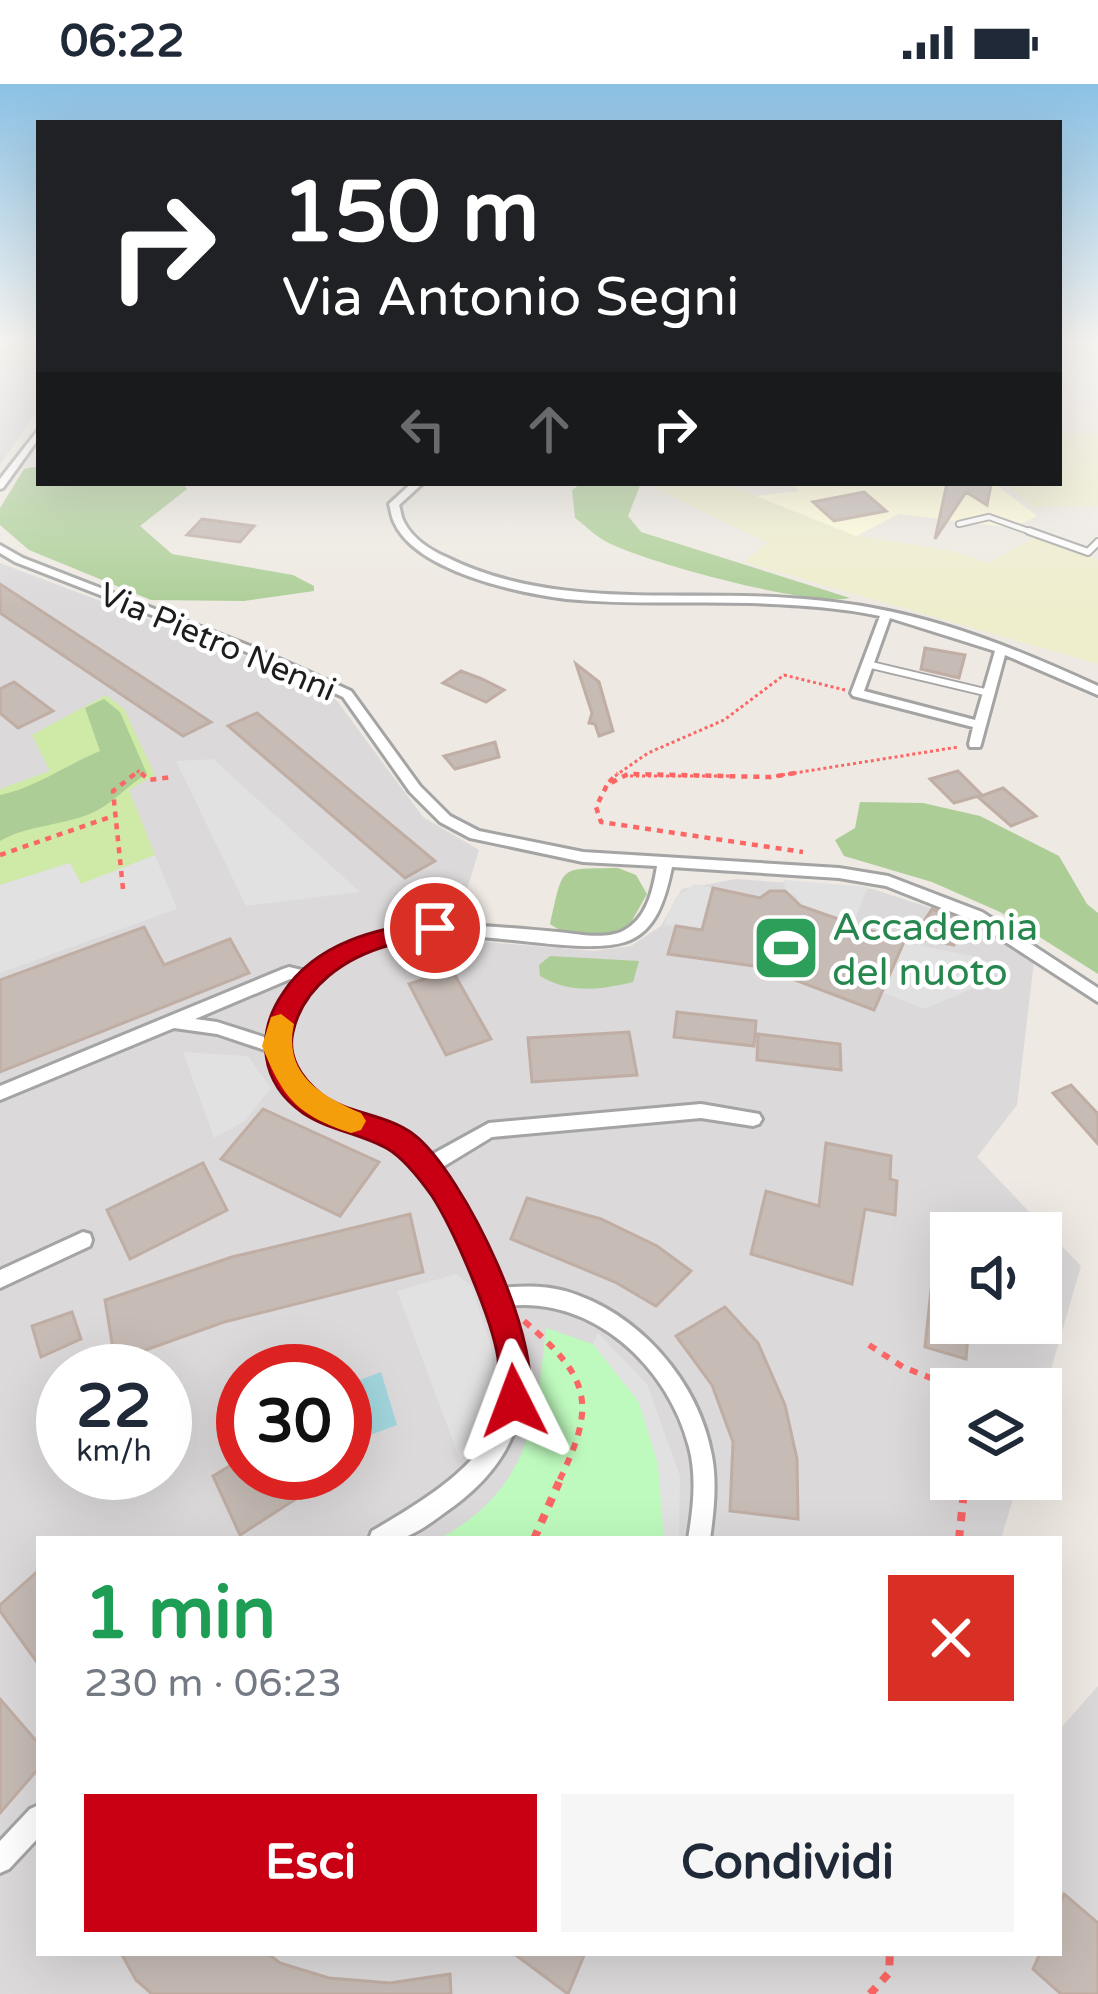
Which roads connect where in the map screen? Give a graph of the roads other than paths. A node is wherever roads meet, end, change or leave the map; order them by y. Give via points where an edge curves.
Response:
1 (36, 436) edge
2 (36, 454) edge
3 (23, 455) junction
4 (415, 486) edge
5 (0, 487) edge
6 (958, 524) dead end
7 (1098, 542) edge
8 (0, 548) edge
9 (886, 614) junction
10 (1000, 652) junction
11 (867, 664) junction
12 (1098, 691) edge
13 (989, 693) junction
14 (980, 725) junction
15 (975, 744) road end
16 (665, 864) junction
17 (307, 977) junction
18 (1098, 996) edge
19 (220, 1003) junction
20 (174, 1022) junction
21 (224, 1030) junction
22 (275, 1046) junction
23 (0, 1094) edge
24 (753, 1119) dead end
25 (428, 1166) junction
26 (82, 1240) dead end
27 (0, 1279) edge
28 (496, 1298) junction
29 (385, 1536) edge
30 (699, 1536) edge
31 (36, 1821) edge
32 (0, 1860) edge

1 - 3 street
2 - 3 street
3 - 5 street
4 - 9 street via 394,504 411,543 553,594
6 - 7 lane via 989,517 1088,552
8 - 16 street, Via Pietro Nenni via 347,694 416,789 475,835
9 - 10 street
9 - 11 street
10 - 12 street
10 - 13 street
11 - 13 lane
11 - 14 street via 856,693
13 - 14 street
14 - 15 street
16 - 17 street via 648,917 626,936 435,928 353,949
16 - 18 street, Via Pietro Nenni via 839,873 906,886 993,925
17 - 19 street via 290,973
17 - 22 street
19 - 20 street
19 - 21 street via 214,1016
20 - 21 street
20 - 23 street
21 - 22 street
22 - 25 street via 290,1082 314,1105 402,1142
24 - 25 street via 701,1111 489,1130
25 - 28 street
26 - 27 street
28 - 29 street via 516,1374 501,1441 463,1488
28 - 30 street via 522,1292 583,1306 626,1333 661,1370 700,1449
31 - 32 street

